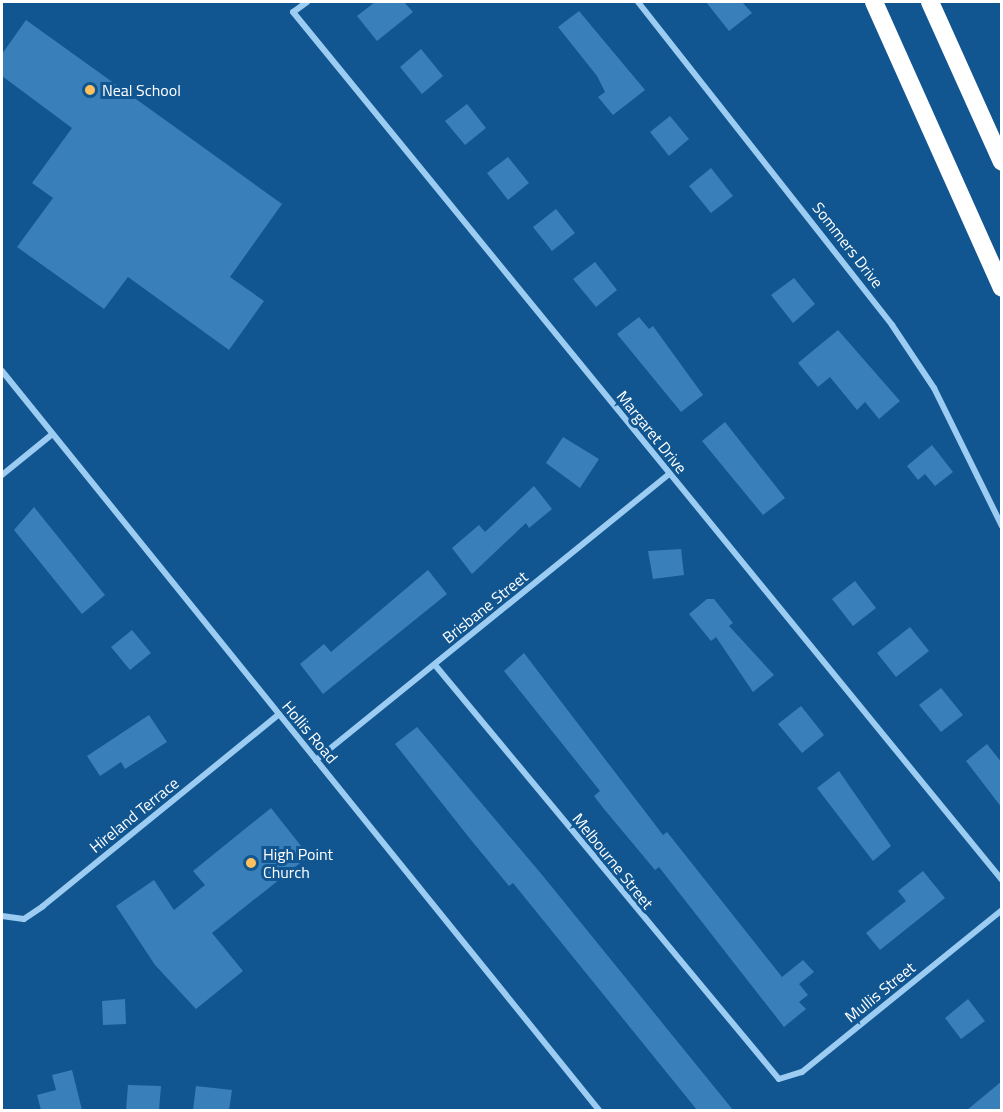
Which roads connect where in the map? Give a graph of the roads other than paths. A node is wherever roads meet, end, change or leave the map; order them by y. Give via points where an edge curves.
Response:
1 (307, 2) edge
2 (638, 2) edge
3 (865, 2) edge
4 (874, 2) edge
5 (930, 2) edge
6 (902, 60) junction
7 (1002, 162) edge
8 (1002, 288) edge
9 (2, 371) edge
10 (50, 436) junction
11 (669, 474) junction
12 (2, 475) edge
13 (1002, 526) edge
14 (435, 665) junction
15 (278, 714) junction
16 (316, 760) junction
17 (1002, 880) edge
18 (1002, 910) edge
19 (2, 916) edge
20 (771, 1073) joint
21 (598, 1110) edge

1 - 11 street, Margaret Drive via 293,12
2 - 13 street, Sommers Drive via 892,325 934,388
3 - 6 highway
4 - 6 highway
5 - 7 highway
6 - 8 highway
9 - 10 street, Hollis Road
10 - 12 street
10 - 15 street, Hollis Road
11 - 14 street, Brisbane Street
11 - 17 street, Margaret Drive
14 - 16 street, Brisbane Street
14 - 20 street, Melbourne Street
15 - 16 street, Hollis Road
15 - 19 street, Hireland Terrace via 43,906 24,919
16 - 21 street, Hollis Road
18 - 20 street, Mullis Street via 802,1072 779,1079

